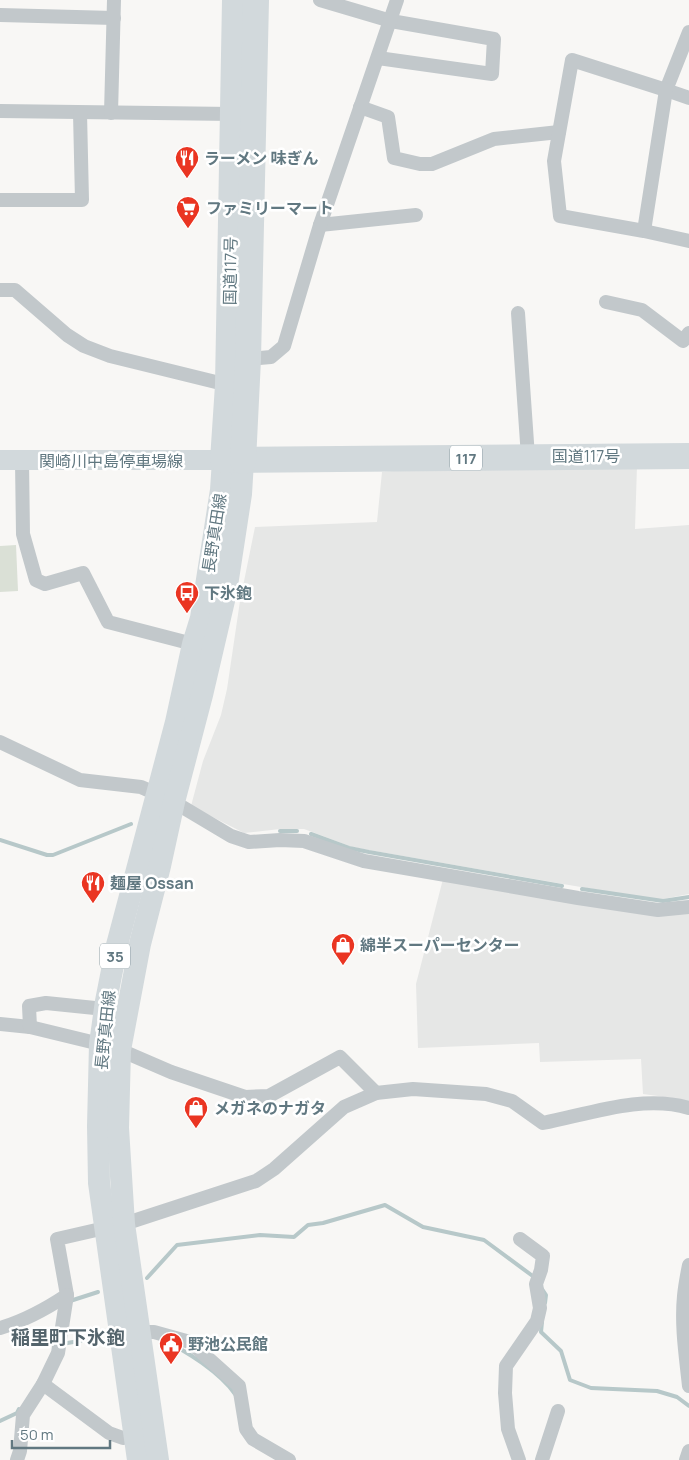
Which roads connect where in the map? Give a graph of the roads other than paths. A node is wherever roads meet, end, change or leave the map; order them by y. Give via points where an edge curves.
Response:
1 (114, 0) edge
2 (236, 0) edge
3 (256, 0) edge
4 (320, 0) edge
5 (397, 0) edge
6 (0, 15) edge
7 (114, 18) junction
8 (390, 21) junction
9 (689, 32) edge
10 (378, 58) junction
11 (666, 90) junction
12 (689, 98) edge
13 (360, 107) junction
14 (0, 111) edge
15 (80, 113) junction
16 (111, 113) junction
17 (233, 114) junction
18 (560, 132) junction
19 (0, 200) edge
20 (416, 215) dead end
21 (320, 225) junction
22 (644, 230) junction
23 (689, 241) edge
24 (0, 290) edge
25 (606, 302) dead end
26 (518, 313) dead end
27 (689, 333) edge
28 (248, 359) junction
29 (228, 385) junction
30 (689, 456) edge
31 (528, 457) junction
32 (0, 460) edge
33 (22, 461) junction
34 (233, 461) junction
35 (193, 644) junction
36 (0, 742) edge
37 (166, 798) junction
38 (689, 907) edge
39 (95, 1008) dead end
40 (0, 1024) edge
41 (30, 1027) junction
42 (110, 1047) junction
43 (376, 1093) junction
44 (689, 1108) edge
45 (115, 1226) junction
46 (520, 1238) dead end
47 (689, 1265) edge
48 (67, 1295) junction
49 (0, 1328) edge
50 (139, 1332) junction
51 (43, 1384) junction
52 (689, 1386) edge
53 (558, 1411) dead end
54 (135, 1435) junction
55 (689, 1451) edge
56 (17, 1460) edge
57 (138, 1460) edge
58 (158, 1460) edge
59 (289, 1460) edge
60 (519, 1460) edge
61 (542, 1460) edge
62 (686, 1460) edge

1 - 7 street
2 - 17 highway, 国道117号
3 - 28 highway, 国道117号
4 - 8 street
5 - 8 street
6 - 7 street
7 - 16 street
8 - 10 street
8 - 10 street via 494,39 492,74
9 - 11 street
10 - 13 street
11 - 12 street
11 - 18 street via 572,60
11 - 22 street
13 - 18 street via 388,117 394,158 420,164 432,164 494,138
13 - 21 street
14 - 15 street
15 - 16 street
15 - 19 street via 82,200
16 - 17 street
17 - 29 highway, 国道117号
18 - 22 street via 554,161 560,216
20 - 21 street
21 - 28 street via 284,346 271,357
22 - 23 street
24 - 29 street via 15,290 84,346 110,356
25 - 27 street via 642,310 683,341
26 - 31 street
28 - 34 highway, 国道117号
29 - 34 highway, 国道117号
30 - 31 highway, 国道117号 / 117
31 - 34 highway, 国道117号 / 117
32 - 33 main road, 関崎川中島停車場線
33 - 34 main road, 関崎川中島停車場線
33 - 35 street via 23,534 36,580 45,584 83,573 108,622
34 - 35 main road, 長野真田線 / 35 via 221,490 201,618
34 - 37 main road, 長野真田線 / 35 via 241,494 226,592 202,695
35 - 37 main road, 長野真田線 / 35 via 176,722
36 - 37 street via 80,780 140,787
37 - 38 street via 231,836 249,842 304,841 364,861 578,898 658,910
37 - 42 main road, 長野真田線 / 35 via 160,866
39 - 41 street via 46,1003 29,1006
40 - 41 street
41 - 42 street
42 - 43 street via 246,1097 269,1096 340,1057
42 - 45 main road, 長野真田線 / 35 via 118,1128
43 - 44 street via 413,1090 486,1094 512,1101 543,1123 639,1103 656,1102
43 - 45 street via 344,1107 256,1181
45 - 48 street via 57,1239
45 - 50 main road, 長野真田線 / 35
45 - 54 main road, 長野真田線 / 35
46 - 60 street via 542,1256 536,1284 540,1308 537,1320 506,1366 508,1429
47 - 52 street via 683,1312
48 - 49 street via 14,1324
48 - 51 street via 58,1353
50 - 58 main road, 長野真田線 / 35
50 - 59 street via 154,1332 190,1342 239,1386 246,1429 253,1439
51 - 54 street via 109,1433 123,1438
51 - 56 street via 23,1415
53 - 61 street
54 - 57 main road, 長野真田線 / 35
55 - 62 street

